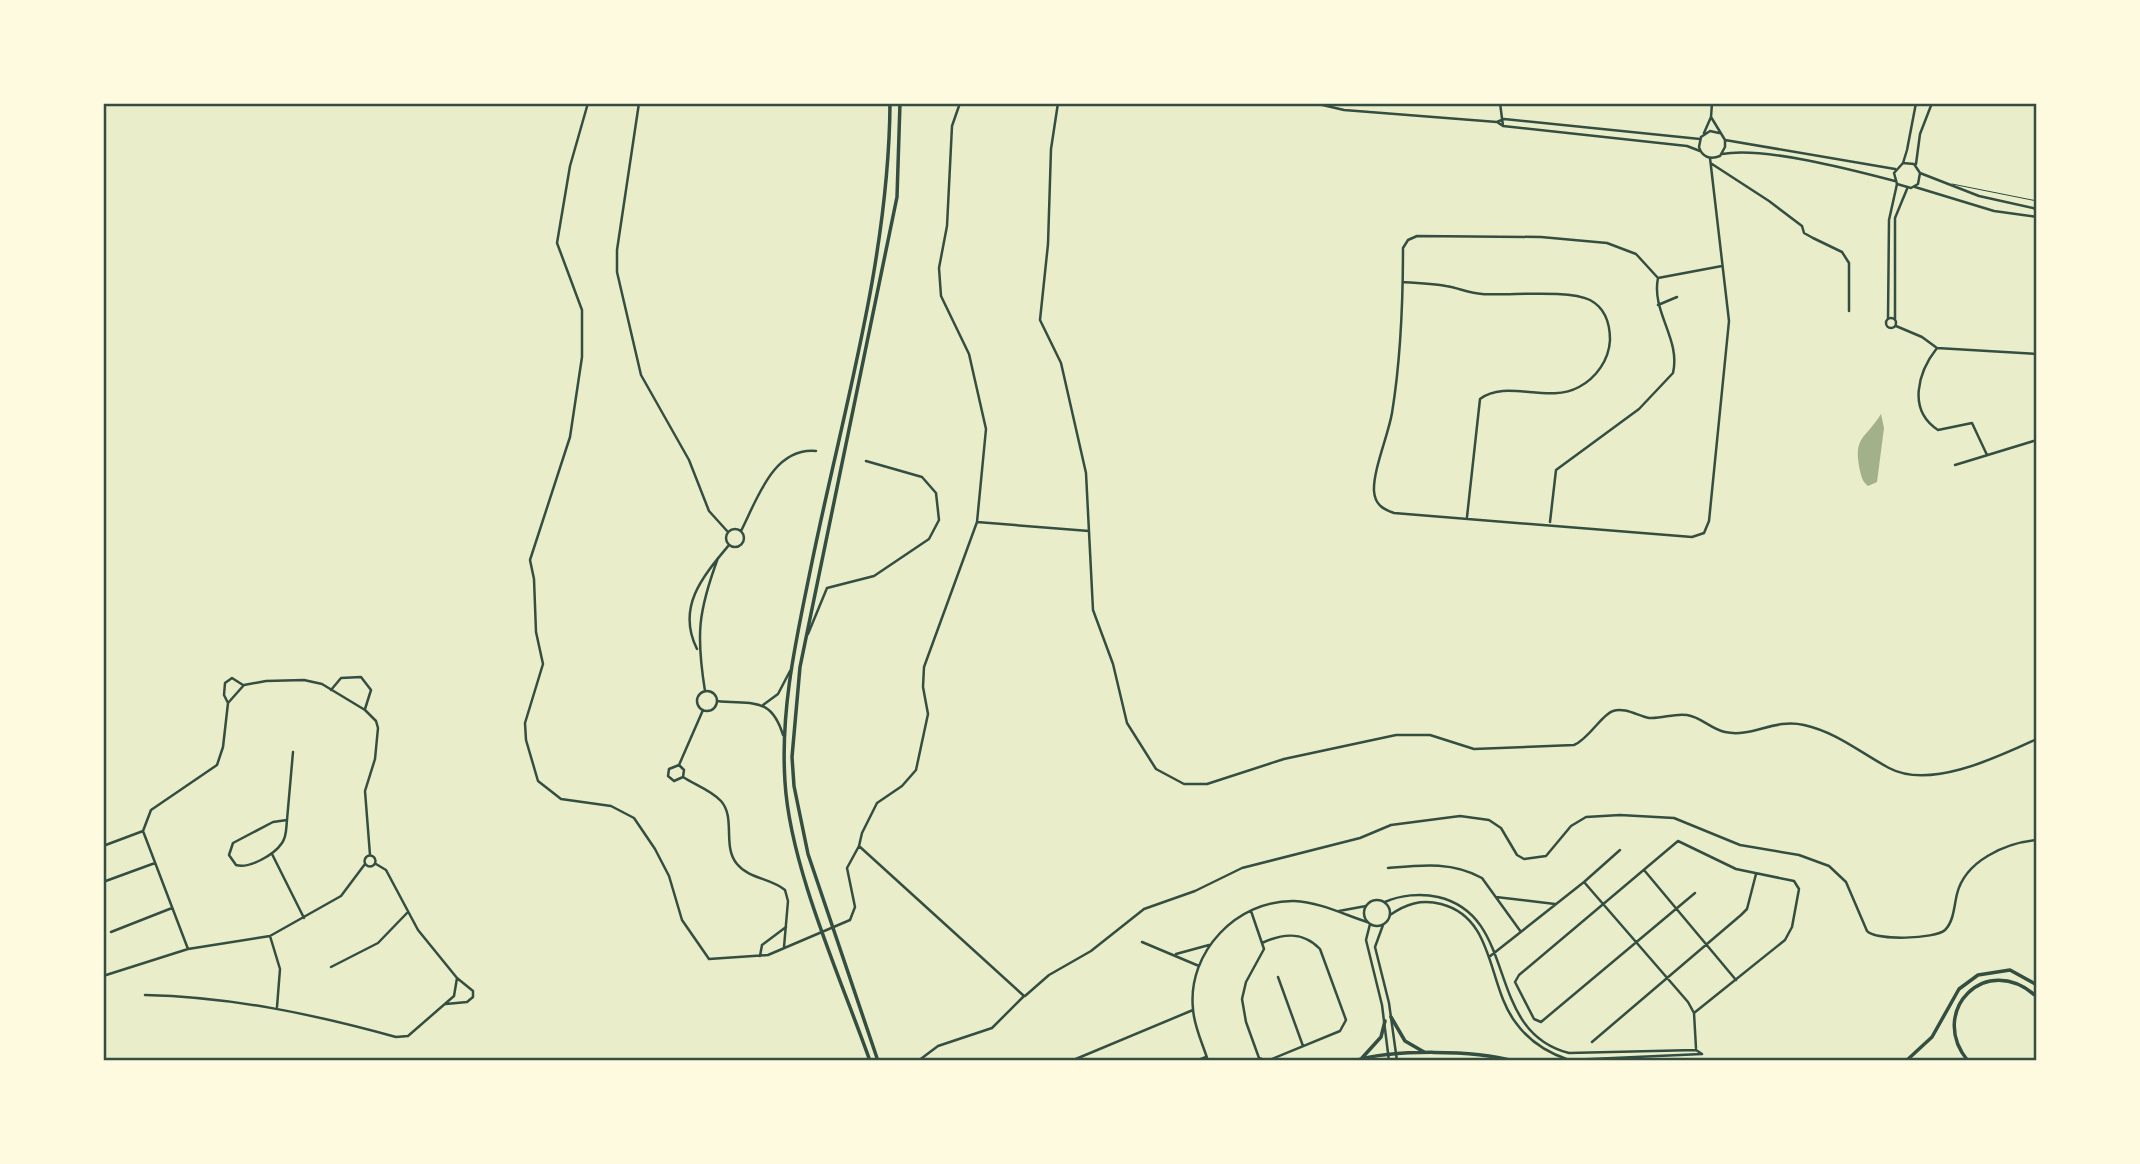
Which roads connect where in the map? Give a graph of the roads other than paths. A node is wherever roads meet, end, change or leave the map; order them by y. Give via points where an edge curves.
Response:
1 (588, 103) edge
2 (639, 103) edge
3 (890, 103) edge
4 (900, 103) edge
5 (960, 103) edge
6 (1058, 103) edge
7 (1314, 103) edge
8 (1500, 103) edge
9 (1712, 103) edge
10 (1916, 103) edge
11 (1932, 103) edge
12 (1711, 117) junction
13 (1504, 119) junction
14 (1497, 122) junction
15 (1503, 126) junction
16 (1704, 133) junction
17 (1719, 133) junction
18 (1700, 139) junction
19 (1725, 141) junction
20 (1700, 151) junction
21 (1722, 153) junction
22 (1710, 158) junction
23 (1903, 163) junction
24 (1710, 164) junction
25 (1917, 166) junction
26 (1895, 169) junction
27 (1920, 173) junction
28 (1933, 180) junction
29 (1896, 183) junction
30 (1915, 187) junction
31 (1907, 189) junction
32 (2037, 201) edge
33 (2037, 209) edge
34 (2037, 217) edge
35 (1722, 266) junction
36 (1658, 278) junction
37 (1403, 282) junction
38 (1677, 297) dead end
39 (1658, 305) junction
40 (1849, 311) dead end
41 (1888, 319) junction
42 (1895, 320) junction
43 (1896, 326) junction
44 (1937, 348) junction
45 (2037, 354) edge
46 (2037, 440) edge
47 (816, 451) dead end
48 (1987, 455) junction
49 (866, 461) dead end
50 (1955, 465) dead end
51 (1466, 519) junction
52 (977, 522) junction
53 (1550, 524) junction
54 (741, 531) junction
55 (1089, 531) junction
56 (728, 532) junction
57 (729, 545) junction
58 (718, 558) junction
59 (806, 637) junction
60 (698, 652) junction
61 (790, 671) junction
62 (244, 685) junction
63 (331, 690) junction
64 (705, 691) junction
65 (717, 701) junction
66 (228, 703) junction
67 (763, 705) junction
68 (365, 709) junction
69 (703, 710) junction
70 (783, 735) junction
71 (2037, 740) edge
72 (293, 752) dead end
73 (679, 765) junction
74 (683, 777) junction
75 (287, 820) junction
76 (143, 831) junction
77 (2037, 840) edge
78 (103, 846) edge
79 (859, 846) junction
80 (1620, 850) dead end
81 (272, 854) junction
82 (370, 855) junction
83 (155, 863) junction
84 (365, 864) junction
85 (376, 864) junction
86 (1388, 868) dead end
87 (1644, 870) junction
88 (1756, 874) junction
89 (103, 882) edge
90 (1584, 882) junction
91 (1695, 893) dead end
92 (1496, 897) junction
93 (1385, 902) junction
94 (1555, 904) junction
95 (1604, 905) junction
96 (1366, 906) junction
97 (172, 908) junction
98 (1677, 908) junction
99 (1251, 911) junction
100 (1335, 911) junction
101 (408, 912) junction
102 (1390, 915) junction
103 (304, 918) junction
104 (1368, 923) junction
105 (1383, 925) junction
106 (786, 927) junction
107 (111, 932) dead end
108 (1521, 932) junction
109 (270, 936) junction
110 (1142, 942) dead end
111 (1637, 942) junction
112 (1262, 943) junction
113 (1209, 945) junction
114 (1707, 945) junction
115 (784, 948) junction
116 (188, 949) junction
117 (1176, 954) junction
118 (1494, 954) junction
119 (760, 956) junction
120 (1489, 957) junction
121 (1199, 966) junction
122 (331, 967) dead end
123 (103, 976) edge
124 (1278, 977) dead end
125 (457, 978) junction
126 (1666, 978) junction
127 (1737, 981) junction
128 (2037, 985) edge
129 (145, 995) dead end
130 (1024, 996) junction
131 (2037, 997) edge
132 (103, 999) edge
133 (446, 1004) junction
134 (277, 1007) junction
135 (1193, 1010) junction
136 (1694, 1013) junction
137 (1391, 1017) junction
138 (1385, 1021) junction
139 (1592, 1042) dead end
140 (105, 1043) edge
141 (1303, 1046) junction
142 (1696, 1050) junction
143 (1395, 1053) junction
144 (1427, 1053) junction
145 (1387, 1055) junction
146 (1208, 1059) edge
147 (1357, 1060) edge
148 (104, 1061) edge
149 (870, 1061) edge
150 (878, 1061) edge
151 (919, 1061) edge
152 (1071, 1061) edge
153 (1196, 1061) edge
154 (1389, 1061) edge
155 (1397, 1061) edge
156 (1514, 1061) edge
157 (1906, 1061) edge
158 (1969, 1061) edge

1 - 119 street via 570,166 557,243 582,310 582,357 570,437 530,553 543,664 527,710 526,740 538,781 550,793 568,801 620,809 640,824 668,876 682,920 705,956 715,960
2 - 56 street via 617,272 641,375 689,460 709,511
3 - 61 main road via 887,193 875,265
4 - 59 main road via 897,197
5 - 52 street via 952,125 947,226 939,268 941,296 969,354 985,419
6 - 55 street via 1040,320 1061,363 1086,473
7 - 14 street via 1344,110
8 - 13 street
9 - 12 street
10 - 23 street
11 - 25 street via 1920,134
12 - 16 street
12 - 17 street
13 - 14 street
13 - 15 street
13 - 18 street
14 - 15 street
15 - 20 street
16 - 17 street
16 - 18 street
17 - 19 street
18 - 20 street
19 - 21 street
19 - 26 street
20 - 22 street
21 - 22 street
21 - 29 street via 1764,155
22 - 24 street
23 - 25 street
23 - 26 street
24 - 35 street
24 - 40 street via 1769,201 1802,226 1804,233 1842,252 1851,276
25 - 27 street
26 - 29 street
27 - 28 street
27 - 30 street
28 - 32 lane
28 - 33 street
29 - 31 street
29 - 41 street via 1889,220
30 - 31 street
30 - 34 street via 1994,211
31 - 42 street via 1895,218
35 - 36 street
35 - 53 street via 1729,321 1704,533 1692,537
36 - 37 street via 1636,254 1607,243 1541,237 1417,236 1403,248
36 - 39 street
37 - 51 street via 1401,345 1392,414 1373,488 1375,501 1394,513
37 - 51 street via 1483,294 1588,299 1603,311 1610,327 1610,348 1602,365 1580,387 1541,394 1491,392 1480,399
38 - 39 street
39 - 53 street via 1674,349 1673,373 1639,409 1556,470
41 - 42 street
41 - 43 street via 1888,328
42 - 43 street
43 - 44 street
44 - 45 street
44 - 48 street via 1917,383 1926,416 1938,430 1972,423
46 - 48 street
47 - 54 street via 800,452 778,465
48 - 50 street
49 - 59 street via 922,477 936,493 937,527 929,539 870,579 827,589
51 - 53 street
52 - 55 street
52 - 79 street via 924,667 928,714 916,770 877,803
54 - 56 street
54 - 57 street via 745,538 741,546
55 - 71 street via 1092,603 1128,723 1156,769 1184,784 1207,784 1284,759 1396,735 1443,738 1474,749 1574,746 1617,710 1652,718 1686,715 1728,733 1776,723 1804,725 1909,774 1977,765
56 - 57 street
57 - 58 street
58 - 60 street via 699,618
58 - 60 street via 694,591 689,607 690,635
59 - 150 main road via 794,706 793,776 808,855
60 - 64 street
61 - 67 street via 778,694
61 - 70 main road
62 - 63 street via 304,680
62 - 66 street
62 - 66 street via 232,678 225,683
63 - 68 street
63 - 68 street via 341,678 361,677 371,690
64 - 65 street
64 - 69 street via 697,700
65 - 67 street
65 - 69 street via 712,709
66 - 76 street via 217,765 151,810
67 - 70 street via 778,717
68 - 82 street via 378,729 365,791
69 - 73 street
70 - 149 main road via 792,829
72 - 75 street
73 - 74 street
73 - 74 street via 669,768 668,776 677,781
74 - 106 street via 722,802 736,863 785,890
75 - 81 street via 283,842
75 - 81 street via 273,822 229,848 240,867
76 - 78 street
76 - 83 street
77 - 130 street via 2004,847 1969,870 1944,931 1882,938 1867,931 1846,882 1829,866 1799,855 1740,845 1674,818 1586,817 1571,826 1552,851 1532,859 1517,855 1500,828 1489,820 1460,816 1391,825 1360,838 1242,868 1144,909
79 - 115 street via 847,868 855,901 853,917
79 - 130 street
80 - 90 street
81 - 103 street
82 - 84 street
82 - 85 street
83 - 89 street
83 - 97 street
84 - 85 street
84 - 103 street via 341,897
85 - 101 street via 386,870
86 - 92 street via 1453,867 1482,878
87 - 88 street via 1675,843 1683,842
87 - 95 street
87 - 98 street
88 - 114 street via 1747,909
88 - 127 street via 1794,881 1799,889 1785,940
90 - 94 street
90 - 95 street
91 - 98 street
92 - 94 street
92 - 108 street
93 - 96 street via 1372,900
93 - 102 street
93 - 118 street via 1420,895 1455,902 1480,923
94 - 108 street
95 - 111 street
95 - 111 street via 1515,979 1534,1020 1546,1019
96 - 100 street
96 - 104 street via 1363,912
97 - 107 street
97 - 116 street
98 - 111 street
98 - 114 street
99 - 100 street via 1297,901
99 - 112 street
99 - 113 street
100 - 104 street
101 - 122 street via 377,943
101 - 125 street
102 - 105 street
102 - 120 street via 1417,902 1451,907 1476,928
103 - 109 street
104 - 105 street
104 - 138 street via 1366,940
105 - 137 street via 1375,947
106 - 115 street
106 - 119 street via 762,945
108 - 118 street
109 - 116 street
109 - 134 street via 280,970
110 - 117 street
111 - 126 street
112 - 141 street via 1263,956 1242,999 1259,1058 1266,1061
112 - 141 street via 1290,934 1304,937 1320,949 1345,1024 1340,1031
113 - 117 street
113 - 121 street
114 - 126 street
114 - 127 street
115 - 119 street
116 - 123 street
117 - 121 street
118 - 120 street
118 - 142 street via 1519,1019 1553,1047 1569,1053
120 - 142 street via 1515,1022 1557,1056 1569,1060 1701,1055 1701,1050
121 - 135 street
124 - 141 street
125 - 133 street via 456,992
125 - 133 street via 473,991 473,997
126 - 136 street
126 - 139 street
127 - 136 street
128 - 157 main road via 2010,971 1978,975 1959,989 1936,1032
129 - 134 street
130 - 151 street via 992,1027 938,1046
131 - 158 main road via 2013,980 1980,983 1964,997 1956,1013 1957,1042
132 - 140 street
133 - 134 street via 402,1038
135 - 146 street
135 - 152 street
136 - 142 street
137 - 143 street
137 - 144 main road via 1405,1041
138 - 145 street
138 - 147 main road via 1381,1037
140 - 148 street
143 - 144 main road
143 - 145 main road
143 - 155 street
144 - 156 main road
145 - 147 main road
145 - 154 street
146 - 153 street

